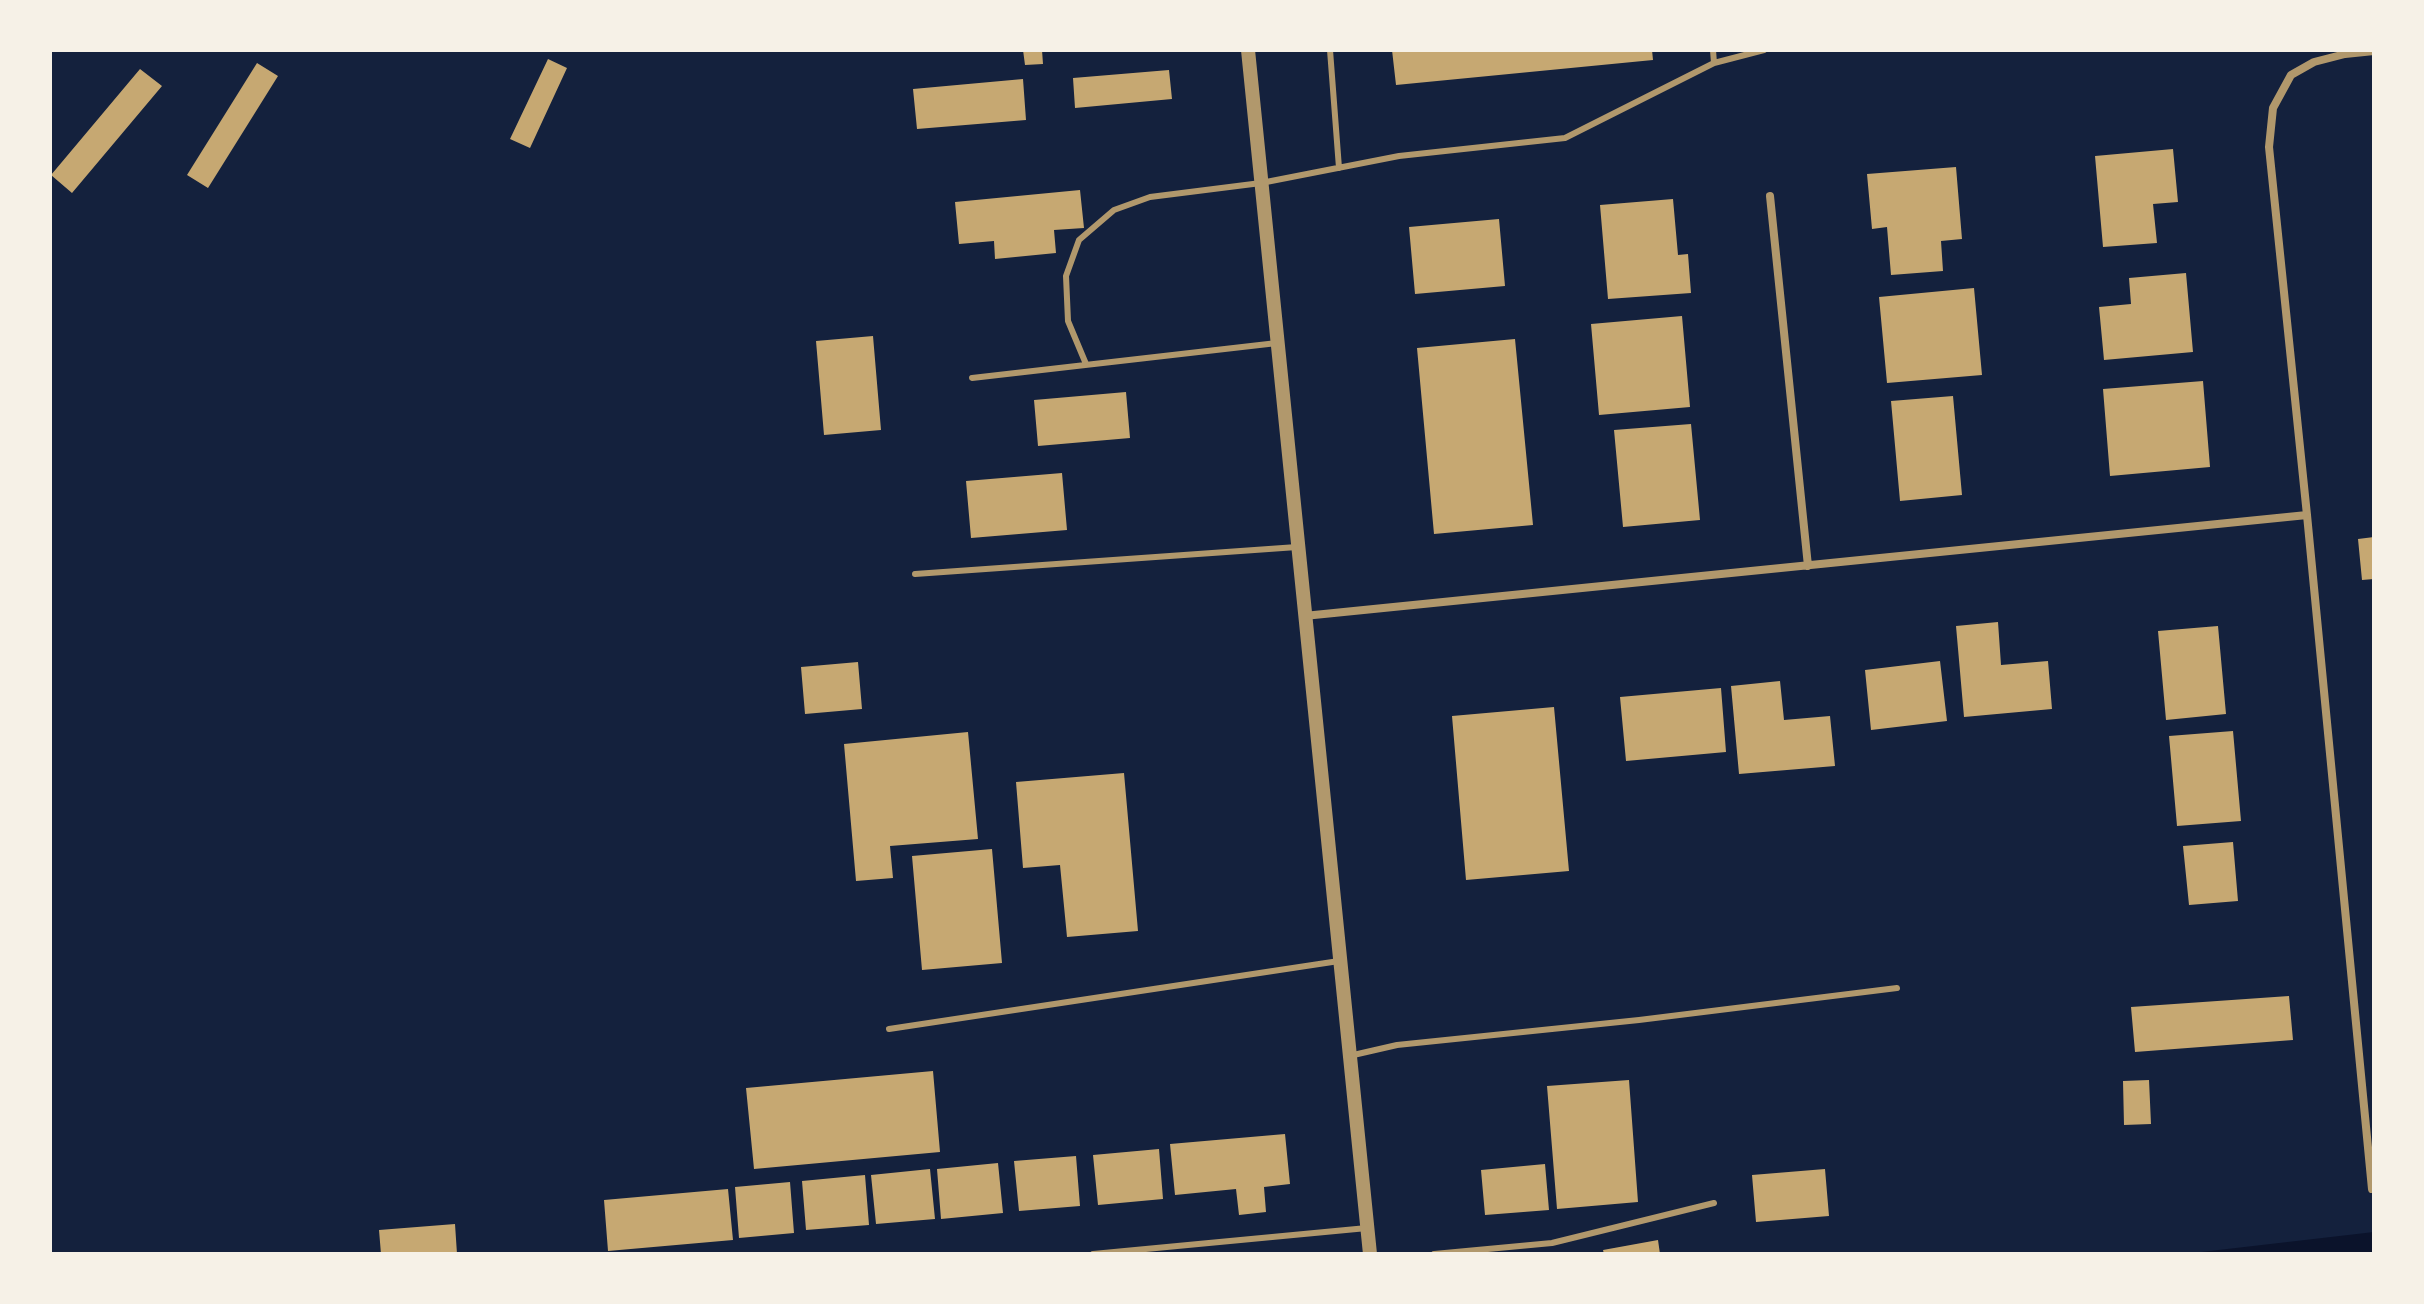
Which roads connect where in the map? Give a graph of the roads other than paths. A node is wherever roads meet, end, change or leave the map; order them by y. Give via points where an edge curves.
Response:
1 (1248, 50) edge
2 (1330, 50) edge
3 (1713, 50) edge
4 (1764, 50) edge
5 (2374, 51) edge
6 (1714, 63) junction
7 (1339, 168) junction
8 (1261, 183) junction
9 (1770, 196) dead end
10 (1277, 343) junction
11 (1086, 364) junction
12 (972, 378) dead end
13 (2307, 515) junction
14 (1297, 547) junction
15 (1808, 566) junction
16 (915, 574) dead end
17 (1304, 616) junction
18 (1339, 961) junction
19 (1897, 988) dead end
20 (889, 1029) dead end
21 (1349, 1056) junction
22 (2372, 1189) dead end
23 (1714, 1203) dead end
24 (1367, 1228) junction
25 (1093, 1254) edge
26 (1370, 1254) edge
27 (1434, 1254) edge

1 - 8 street
2 - 7 lane
3 - 6 lane
4 - 6 lane
5 - 13 street via 2314,62 2291,75 2273,108 2269,147
6 - 7 lane via 1565,138 1399,156
7 - 8 lane
8 - 10 street
8 - 11 lane via 1150,197 1114,210 1079,240 1066,276 1068,321
9 - 15 street
10 - 11 lane
10 - 14 street
11 - 12 lane
13 - 15 street
13 - 22 street
14 - 16 lane
14 - 17 street
15 - 17 street
17 - 18 street
18 - 20 lane
18 - 21 street
19 - 21 lane via 1397,1045
21 - 24 street
23 - 27 lane via 1552,1243
24 - 25 lane
24 - 26 street

